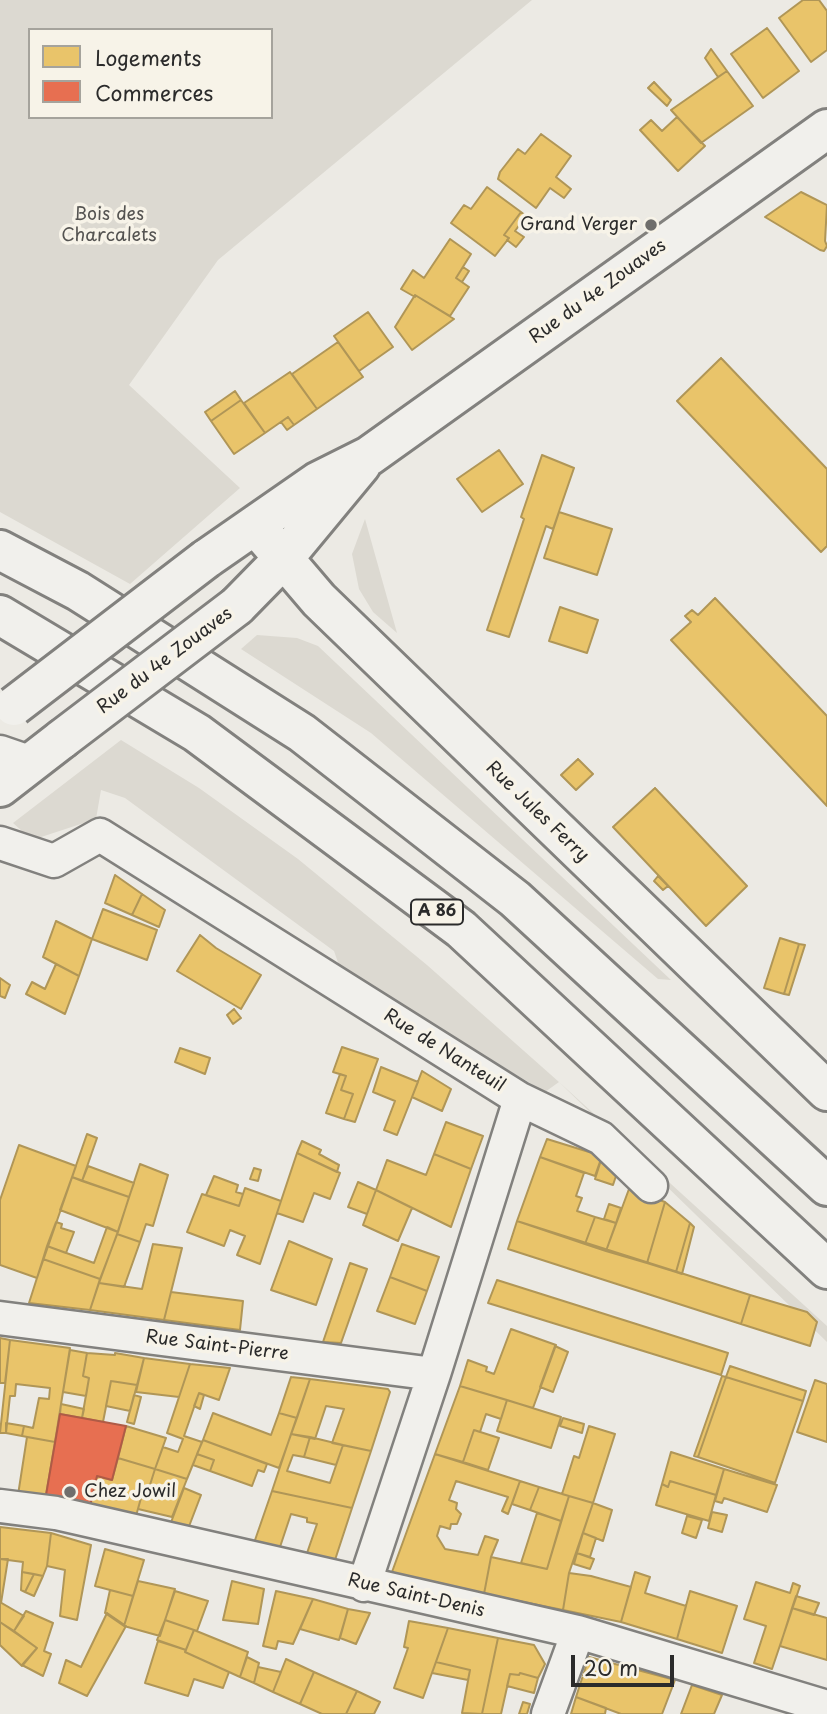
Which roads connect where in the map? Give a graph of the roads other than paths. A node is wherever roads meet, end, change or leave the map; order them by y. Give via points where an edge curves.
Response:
1 (827, 129) edge
2 (369, 456) junction
3 (256, 525) junction
4 (0, 550) edge
5 (284, 558) junction
6 (0, 615) edge
7 (7, 713) edge
8 (16, 757) edge
9 (0, 787) edge
10 (0, 843) edge
11 (827, 1091) edge
12 (520, 1100) junction
13 (827, 1185) edge
14 (651, 1186) dead end
15 (827, 1269) edge
16 (0, 1318) edge
17 (434, 1374) junction
18 (0, 1506) edge
19 (364, 1585) junction
20 (578, 1632) junction
21 (827, 1707) edge
22 (548, 1714) edge

1 - 2 main road, Rue du 4e Zouaves
2 - 3 main road, Rue du 4e Zouaves via 317,482
2 - 5 main road, Rue du 4e Zouaves
3 - 5 main road, Rue Jules Ferry
3 - 7 main road, Rue du 4e Zouaves, bridge
4 - 13 main road via 78,591 302,733 514,899
5 - 8 main road, Rue du 4e Zouaves, bridge via 237,606 62,739
5 - 11 main road, Rue Jules Ferry via 319,600
6 - 15 main road, A 86 via 197,733 461,929
8 - 9 main road, Rue du 4e Zouaves
10 - 12 street, Rue de Nanteuil via 54,861 100,835
12 - 14 street via 601,1138
12 - 17 street, Rue de Nanteuil
16 - 17 street, Rue Saint-Pierre
17 - 19 street, Rue de Nanteuil
18 - 19 street, Rue Saint-Denis via 56,1513
19 - 20 street, Rue Saint-Denis
20 - 21 street, Rue Saint-Denis
20 - 22 street

